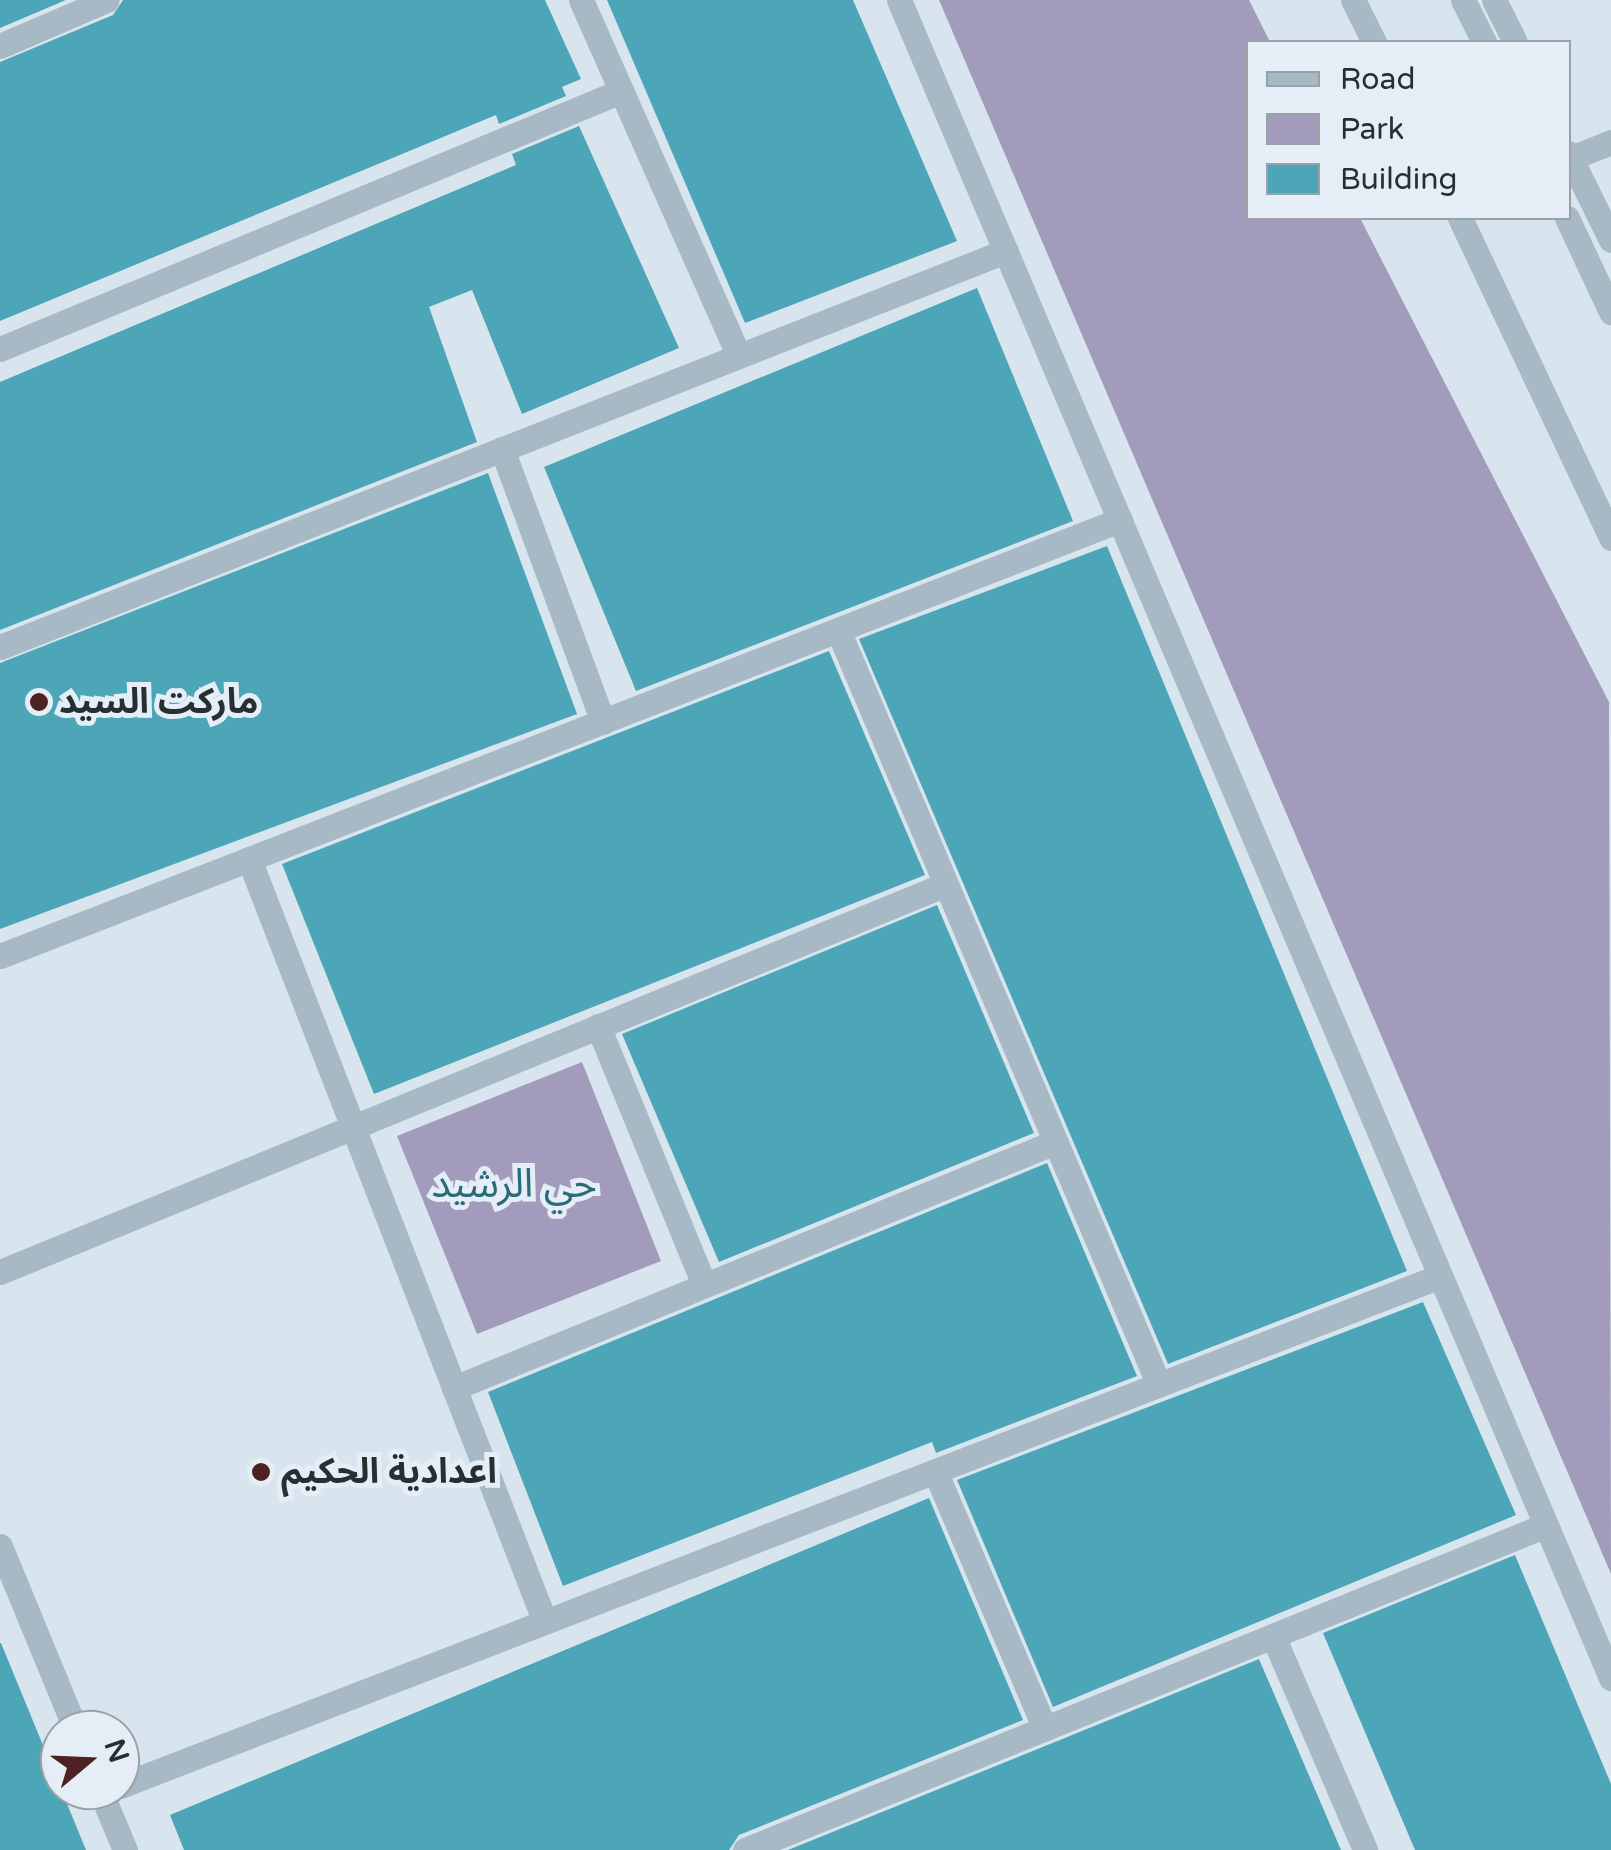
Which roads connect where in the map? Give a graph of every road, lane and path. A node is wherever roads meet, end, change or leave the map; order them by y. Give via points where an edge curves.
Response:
1 (107, 0) edge
2 (581, 0) edge
3 (900, 0) edge
4 (1353, 0) edge
5 (1463, 0) edge
6 (1494, 0) edge
7 (1373, 40) edge
8 (1483, 40) edge
9 (1514, 40) edge
10 (0, 46) edge
11 (621, 90) junction
12 (1611, 142) edge
13 (1571, 156) edge
14 (1571, 158) edge
15 (1461, 220) edge
16 (1568, 220) edge
17 (1611, 240) edge
18 (1006, 250) junction
19 (1611, 312) edge
20 (0, 349) edge
21 (739, 356) junction
22 (502, 449) junction
23 (1120, 520) junction
24 (1611, 538) edge
25 (838, 630) junction
26 (0, 647) edge
27 (603, 722) junction
28 (249, 859) junction
29 (946, 884) junction
30 (0, 956) edge
31 (598, 1026) junction
32 (352, 1126) junction
33 (1055, 1142) junction
34 (0, 1272) edge
35 (1440, 1276) junction
36 (704, 1285) junction
37 (1159, 1385) junction
38 (454, 1388) junction
39 (935, 1471) junction
40 (1546, 1525) junction
41 (0, 1546) edge
42 (544, 1622) junction
43 (1273, 1636) junction
44 (1611, 1678) edge
45 (68, 1710) edge
46 (1044, 1729) junction
47 (140, 1778) edge
48 (114, 1810) edge
49 (125, 1850) edge
50 (746, 1850) edge
51 (1365, 1850) edge

1 - 10 street
2 - 11 street
3 - 18 street
4 - 7 street
5 - 8 street
6 - 9 street
11 - 20 street
11 - 21 street
12 - 13 street
14 - 17 street
15 - 24 street
16 - 19 street
18 - 21 street
18 - 23 street
21 - 22 street
22 - 26 street
22 - 27 street
23 - 25 street
23 - 35 street
25 - 27 street
25 - 29 street
27 - 28 street
28 - 30 street
28 - 32 street
29 - 31 street
29 - 33 street
31 - 32 street
31 - 36 street
32 - 34 street
32 - 38 street
33 - 36 street
33 - 37 street
35 - 37 street
35 - 40 street
36 - 38 street
37 - 39 street
38 - 42 street
39 - 42 street
39 - 46 street
40 - 43 street
40 - 44 street
41 - 45 street
42 - 47 street
43 - 46 street
43 - 51 street
46 - 50 street
48 - 49 street

